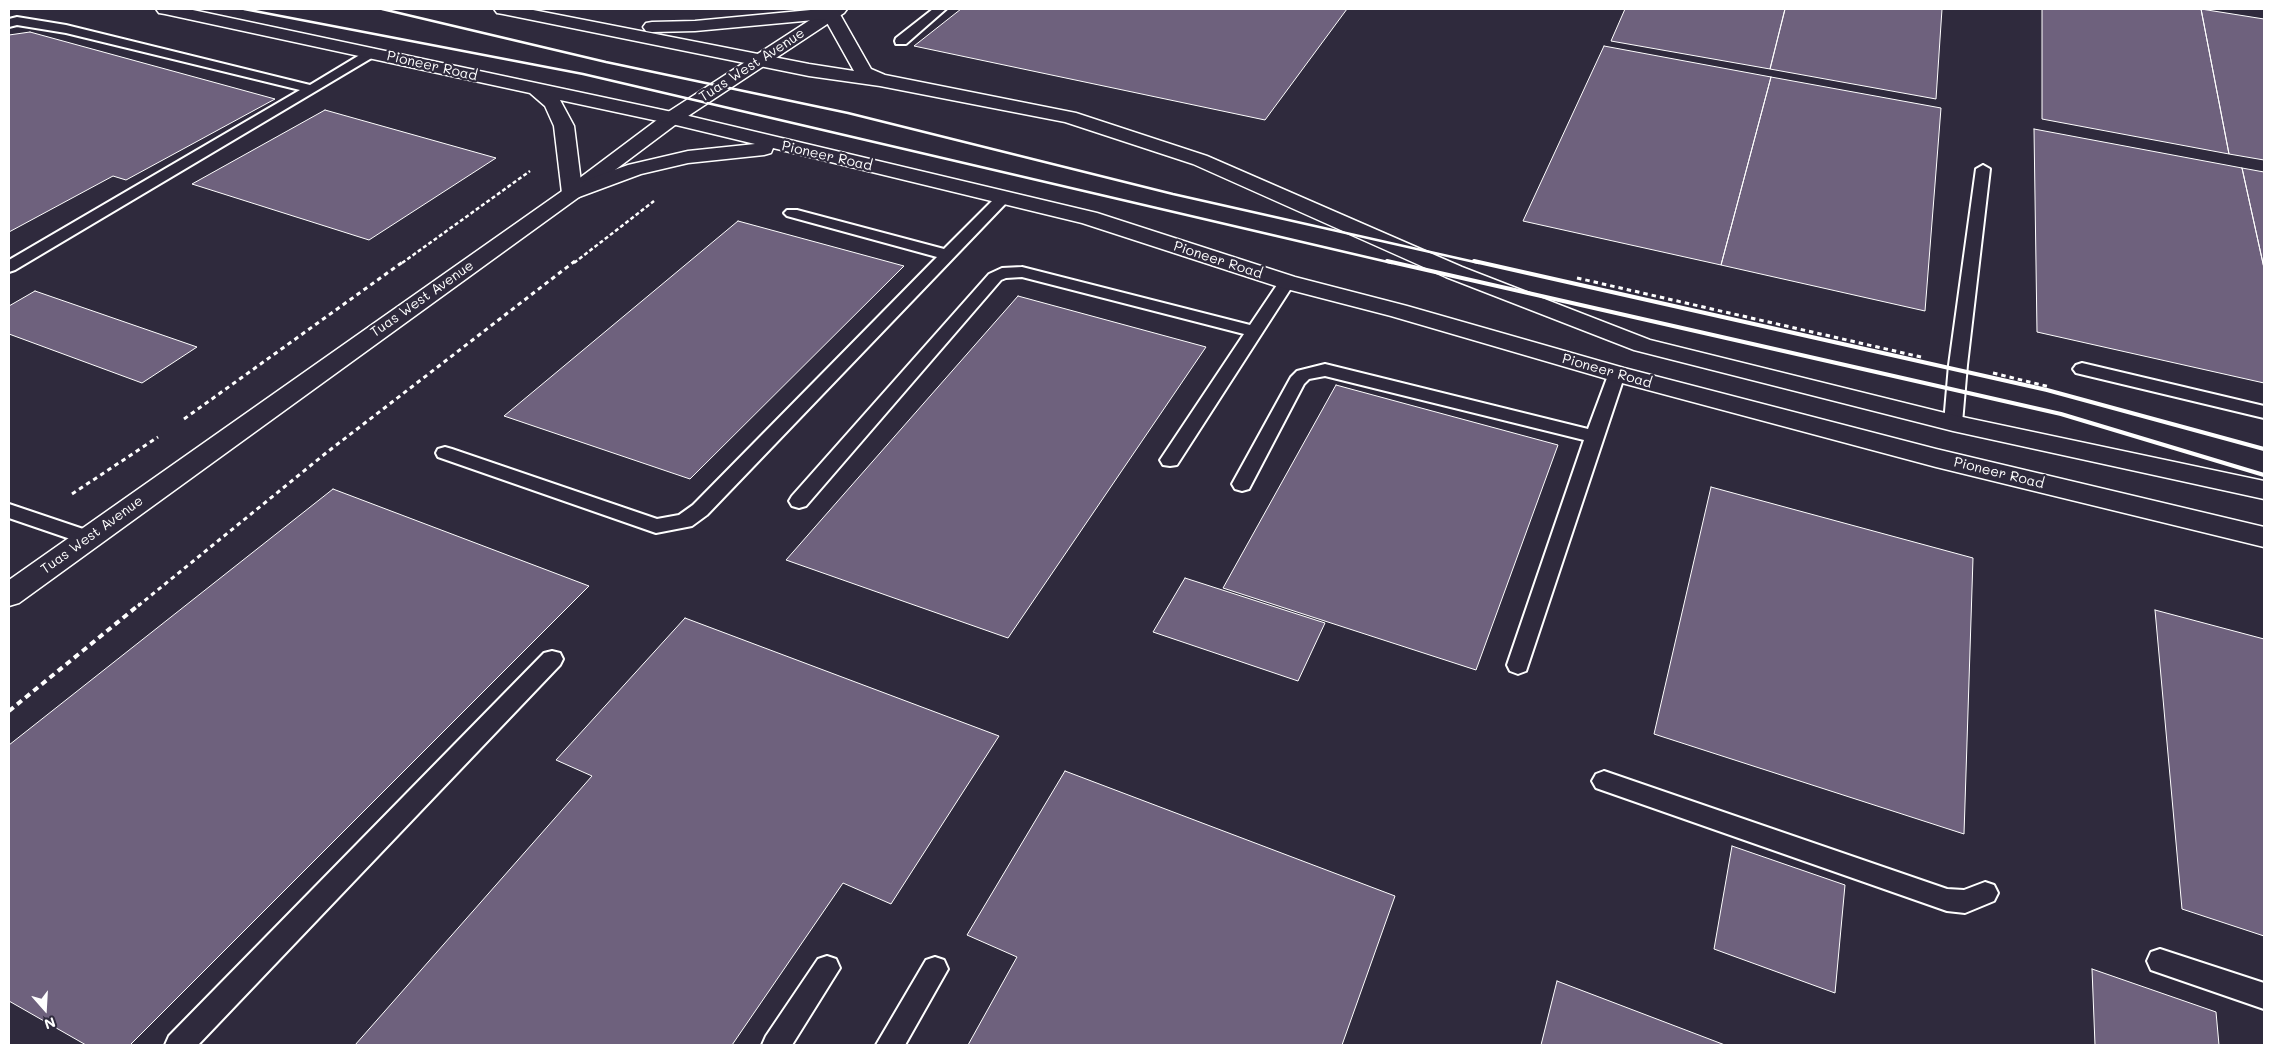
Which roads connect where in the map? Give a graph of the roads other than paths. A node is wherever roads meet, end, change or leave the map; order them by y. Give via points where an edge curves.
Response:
1 (166, 9) edge
2 (503, 9) edge
3 (940, 9) edge
4 (835, 11) edge
5 (9, 23) edge
6 (580, 25) junction
7 (901, 41) dead end
8 (373, 53) junction
9 (759, 59) junction
10 (880, 80) junction
11 (311, 89) junction
12 (538, 90) junction
13 (672, 118) junction
14 (791, 148) junction
15 (1983, 169) dead end
16 (572, 193) junction
17 (1003, 198) junction
18 (792, 213) dead end
19 (948, 255) junction
20 (9, 267) edge
21 (1287, 282) junction
22 (1254, 331) junction
23 (2082, 369) dead end
24 (1616, 374) junction
25 (2264, 412) edge
26 (1953, 423) junction
27 (1595, 437) junction
28 (444, 453) dead end
29 (1170, 460) dead end
30 (1242, 484) dead end
31 (2264, 490) edge
32 (799, 501) dead end
33 (9, 511) edge
34 (88, 538) junction
35 (2264, 538) edge
36 (9, 595) edge
37 (552, 659) dead end
38 (1518, 665) dead end
39 (1604, 781) dead end
40 (1985, 894) dead end
41 (2160, 961) dead end
42 (827, 968) dead end
43 (935, 969) dead end
44 (2264, 996) edge
45 (179, 1045) edge
46 (776, 1045) edge
47 (890, 1045) edge

1 - 8 street, Pioneer Road
2 - 6 street
3 - 7 lane
4 - 6 street via 669,27
4 - 9 street, Tuas West Avenue
4 - 10 street via 864,73
5 - 11 lane via 17,21 66,29
6 - 9 street
8 - 11 lane
8 - 12 street, Pioneer Road
9 - 10 street
9 - 13 street, Tuas West Avenue
10 - 26 street via 1078,120 1200,160 1454,272 1642,346
11 - 20 lane
12 - 13 street, Pioneer Road
12 - 16 street via 553,103 564,126
13 - 14 street, Pioneer Road
13 - 16 street, Tuas West Avenue
14 - 16 street via 688,157 635,168
14 - 17 street, Pioneer Road
15 - 26 lane
16 - 34 street, Tuas West Avenue
17 - 19 lane
17 - 21 street, Pioneer Road via 1089,218
18 - 19 lane
19 - 28 lane via 700,510 685,521 656,526
21 - 22 lane
21 - 24 street, Pioneer Road
22 - 29 lane
22 - 32 lane via 1022,272 1002,273 994,277
23 - 25 lane
24 - 27 lane
24 - 35 street, Pioneer Road via 1936,458
26 - 31 street
27 - 30 lane via 1325,370 1304,375 1297,381
27 - 38 lane
33 - 34 lane
34 - 36 street, Tuas West Avenue
37 - 45 lane
39 - 40 lane via 1947,900 1965,902
41 - 44 lane
42 - 46 lane
43 - 47 lane

